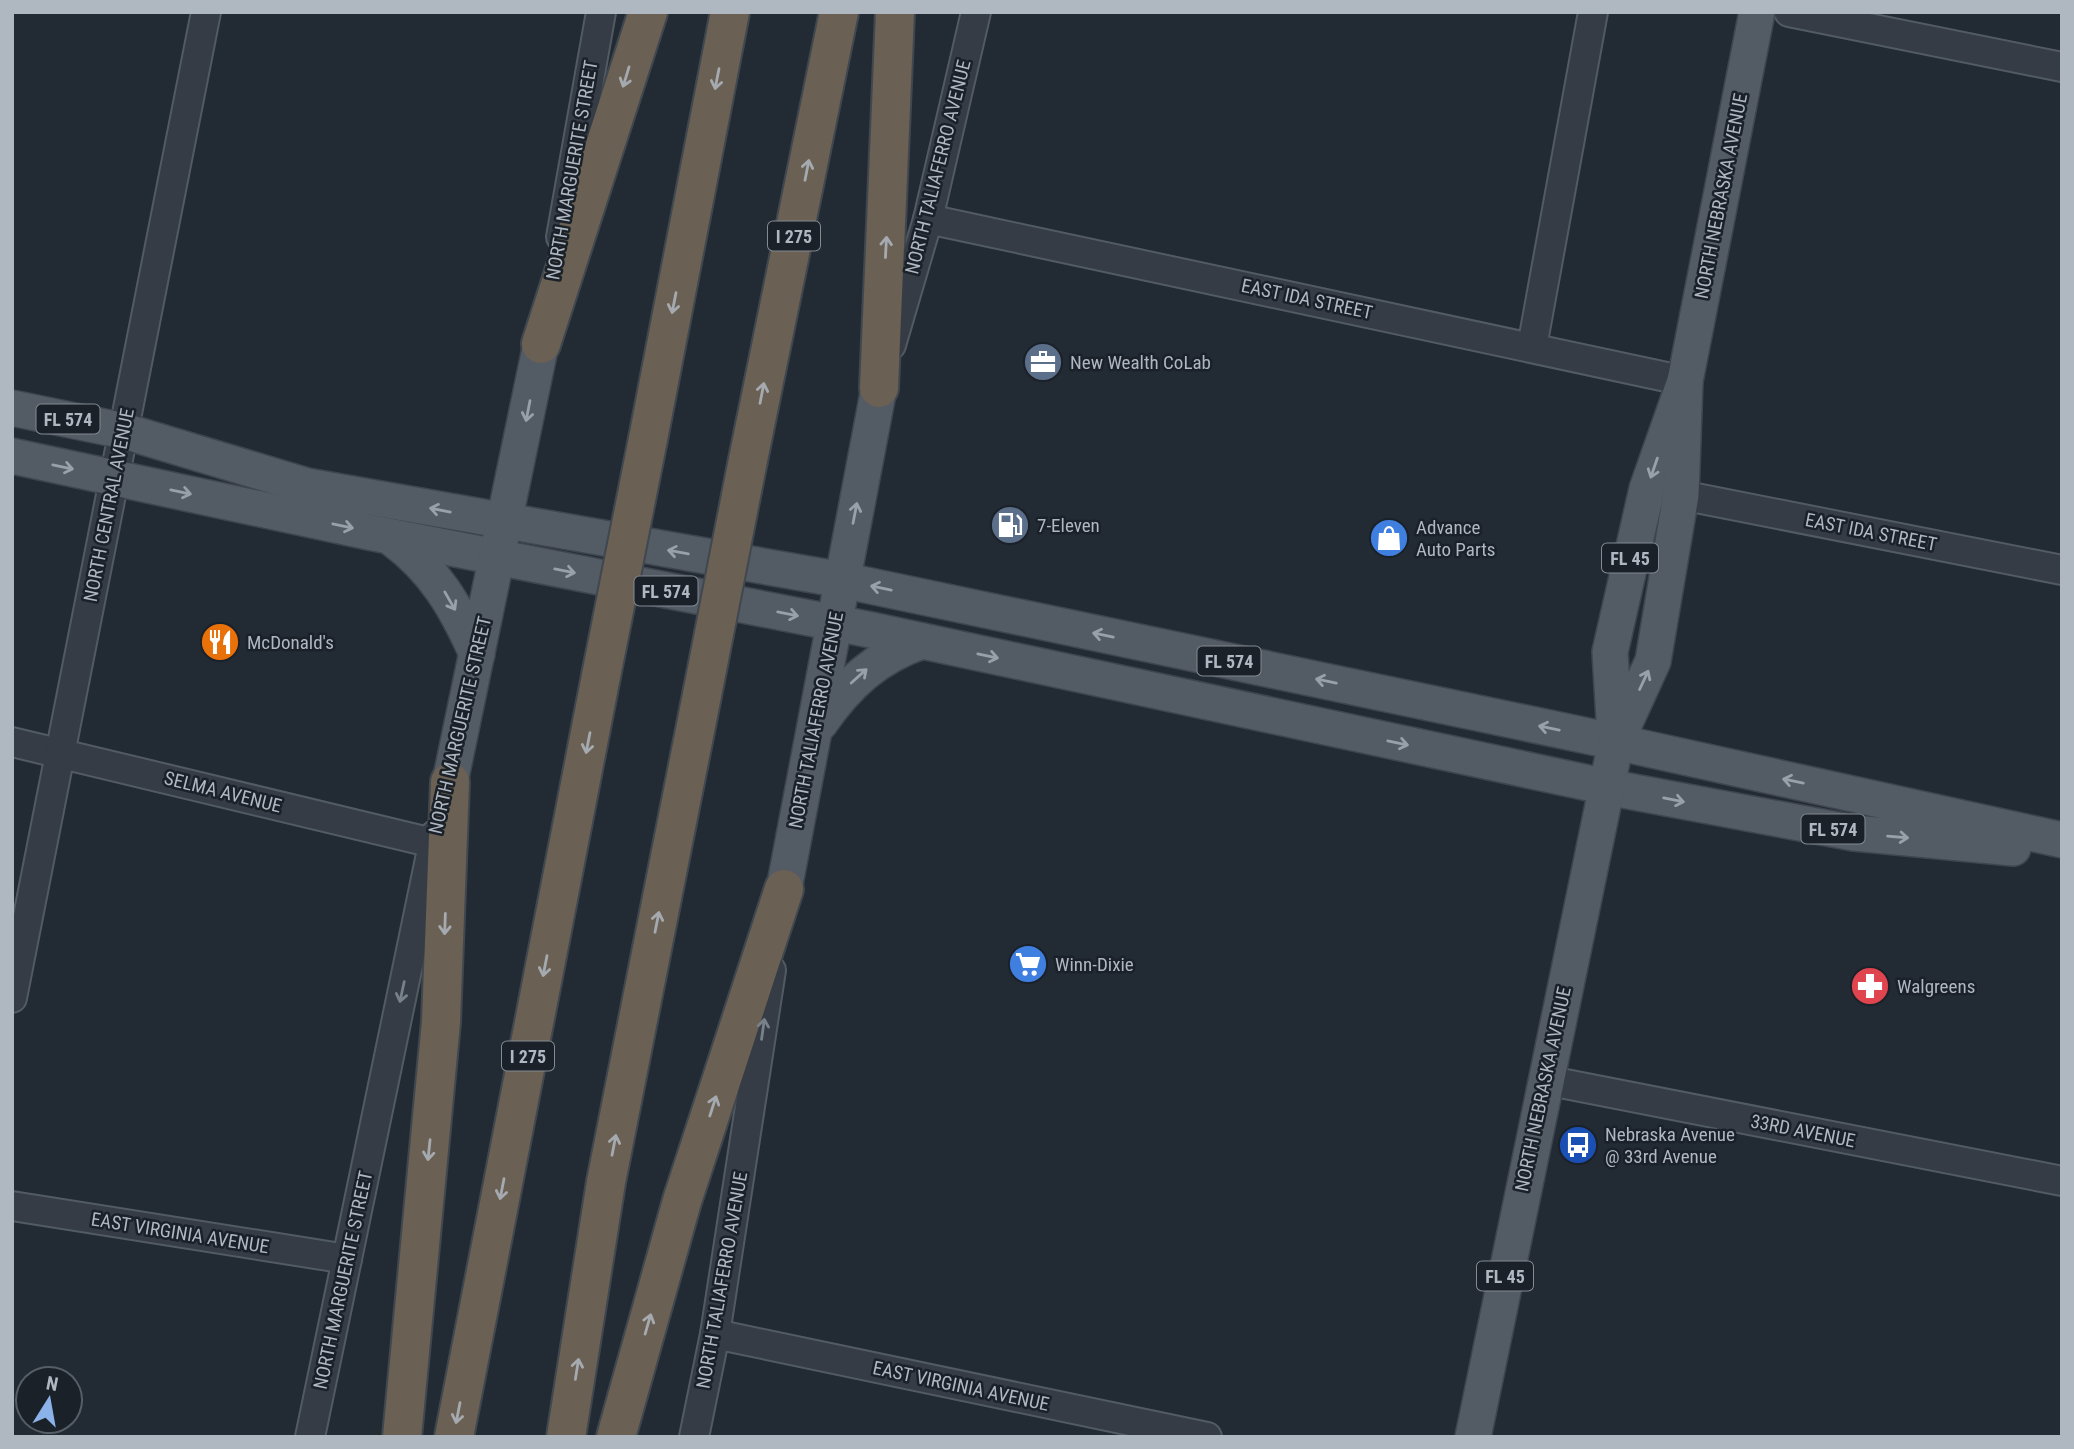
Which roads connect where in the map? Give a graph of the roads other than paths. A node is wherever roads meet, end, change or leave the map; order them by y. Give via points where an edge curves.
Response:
1 (206, 12) edge
2 (601, 12) edge
3 (648, 12) edge
4 (730, 12) edge
5 (839, 12) edge
6 (895, 12) edge
7 (976, 12) edge
8 (1593, 12) edge
9 (1757, 12) edge
10 (1789, 12) edge
11 (2062, 68) edge
12 (928, 219) junction
13 (541, 345) junction
14 (1532, 347) junction
15 (1685, 380) junction
16 (879, 388) junction
17 (12, 408) edge
18 (124, 430) junction
19 (12, 456) edge
20 (114, 478) junction
21 (1681, 495) junction
22 (507, 523) junction
23 (387, 535) junction
24 (498, 558) junction
25 (2062, 570) edge
26 (842, 580) junction
27 (834, 623) junction
28 (922, 641) junction
29 (477, 654) junction
30 (816, 729) junction
31 (12, 742) edge
32 (1616, 742) junction
33 (60, 751) junction
34 (450, 782) junction
35 (1607, 788) junction
36 (2062, 840) edge
37 (433, 844) junction
38 (2062, 853) edge
39 (783, 889) junction
40 (12, 998) edge
41 (1545, 1080) junction
42 (2062, 1181) edge
43 (12, 1206) edge
44 (347, 1259) junction
45 (715, 1334) junction
46 (310, 1437) edge
47 (402, 1437) edge
48 (454, 1437) edge
49 (566, 1437) edge
50 (616, 1437) edge
51 (694, 1437) edge
52 (1207, 1437) edge
53 (1473, 1437) edge

1 - 18 street, NORTH CENTRAL AVENUE
2 - 13 street, NORTH MARGUERITE STREET
3 -> 13 highway
4 -> 48 highway, I 275, bridge
49 -> 5 highway, I 275, bridge via 606,1182
16 -> 6 highway
7 - 12 street, NORTH TALIAFERRO AVENUE
8 - 14 street
9 - 15 main road, NORTH NEBRASKA AVENUE / FL 45
10 - 11 street
12 - 14 street, EAST IDA STREET
12 - 16 street, NORTH TALIAFERRO AVENUE
13 -> 22 main road, NORTH MARGUERITE STREET
14 - 15 street, EAST IDA STREET
15 - 21 main road, NORTH NEBRASKA AVENUE / FL 45
15 -> 32 main road, NORTH NEBRASKA AVENUE / FL 45 via 1647,489 1610,652
26 -> 16 main road, NORTH TALIAFERRO AVENUE
17 - 18 main road, FL 574
18 - 20 street, NORTH CENTRAL AVENUE
22 -> 18 main road, FL 574 via 295,483
19 -> 20 main road, FL 574
20 -> 23 main road, FL 574
20 - 33 street, NORTH CENTRAL AVENUE
21 - 25 street, EAST IDA STREET
32 -> 21 main road, NORTH NEBRASKA AVENUE / FL 45 via 1653,661
22 - 24 main road, NORTH MARGUERITE STREET
26 -> 22 main road, FL 574
23 - 24 main road, FL 574
23 -> 29 main road via 441,585
24 -> 27 main road, FL 574
24 - 29 main road, NORTH MARGUERITE STREET
26 - 27 main road, NORTH TALIAFERRO AVENUE
32 -> 26 main road, FL 574
27 - 28 main road, FL 574
27 - 30 main road, NORTH TALIAFERRO AVENUE
30 -> 28 main road via 865,670
28 -> 35 main road, FL 574
29 - 34 main road, NORTH MARGUERITE STREET
30 - 39 main road, NORTH TALIAFERRO AVENUE
31 - 33 street, SELMA AVENUE
32 - 35 main road, NORTH NEBRASKA AVENUE / FL 45
36 -> 32 main road, FL 574
33 - 37 street, SELMA AVENUE
33 - 40 street, NORTH CENTRAL AVENUE
34 - 37 street, NORTH MARGUERITE STREET
34 -> 47 highway via 441,1022
35 -> 38 main road, FL 574 via 1854,833
35 - 41 main road, NORTH NEBRASKA AVENUE / FL 45
37 -> 44 street, NORTH MARGUERITE STREET
45 -> 39 street, NORTH TALIAFERRO AVENUE
50 -> 39 highway via 682,1201
41 - 42 street, 33RD AVENUE
41 - 53 main road, NORTH NEBRASKA AVENUE / FL 45
43 - 44 street, EAST VIRGINIA AVENUE
44 - 46 street, NORTH MARGUERITE STREET
45 - 51 street, NORTH TALIAFERRO AVENUE
45 - 52 street, EAST VIRGINIA AVENUE

